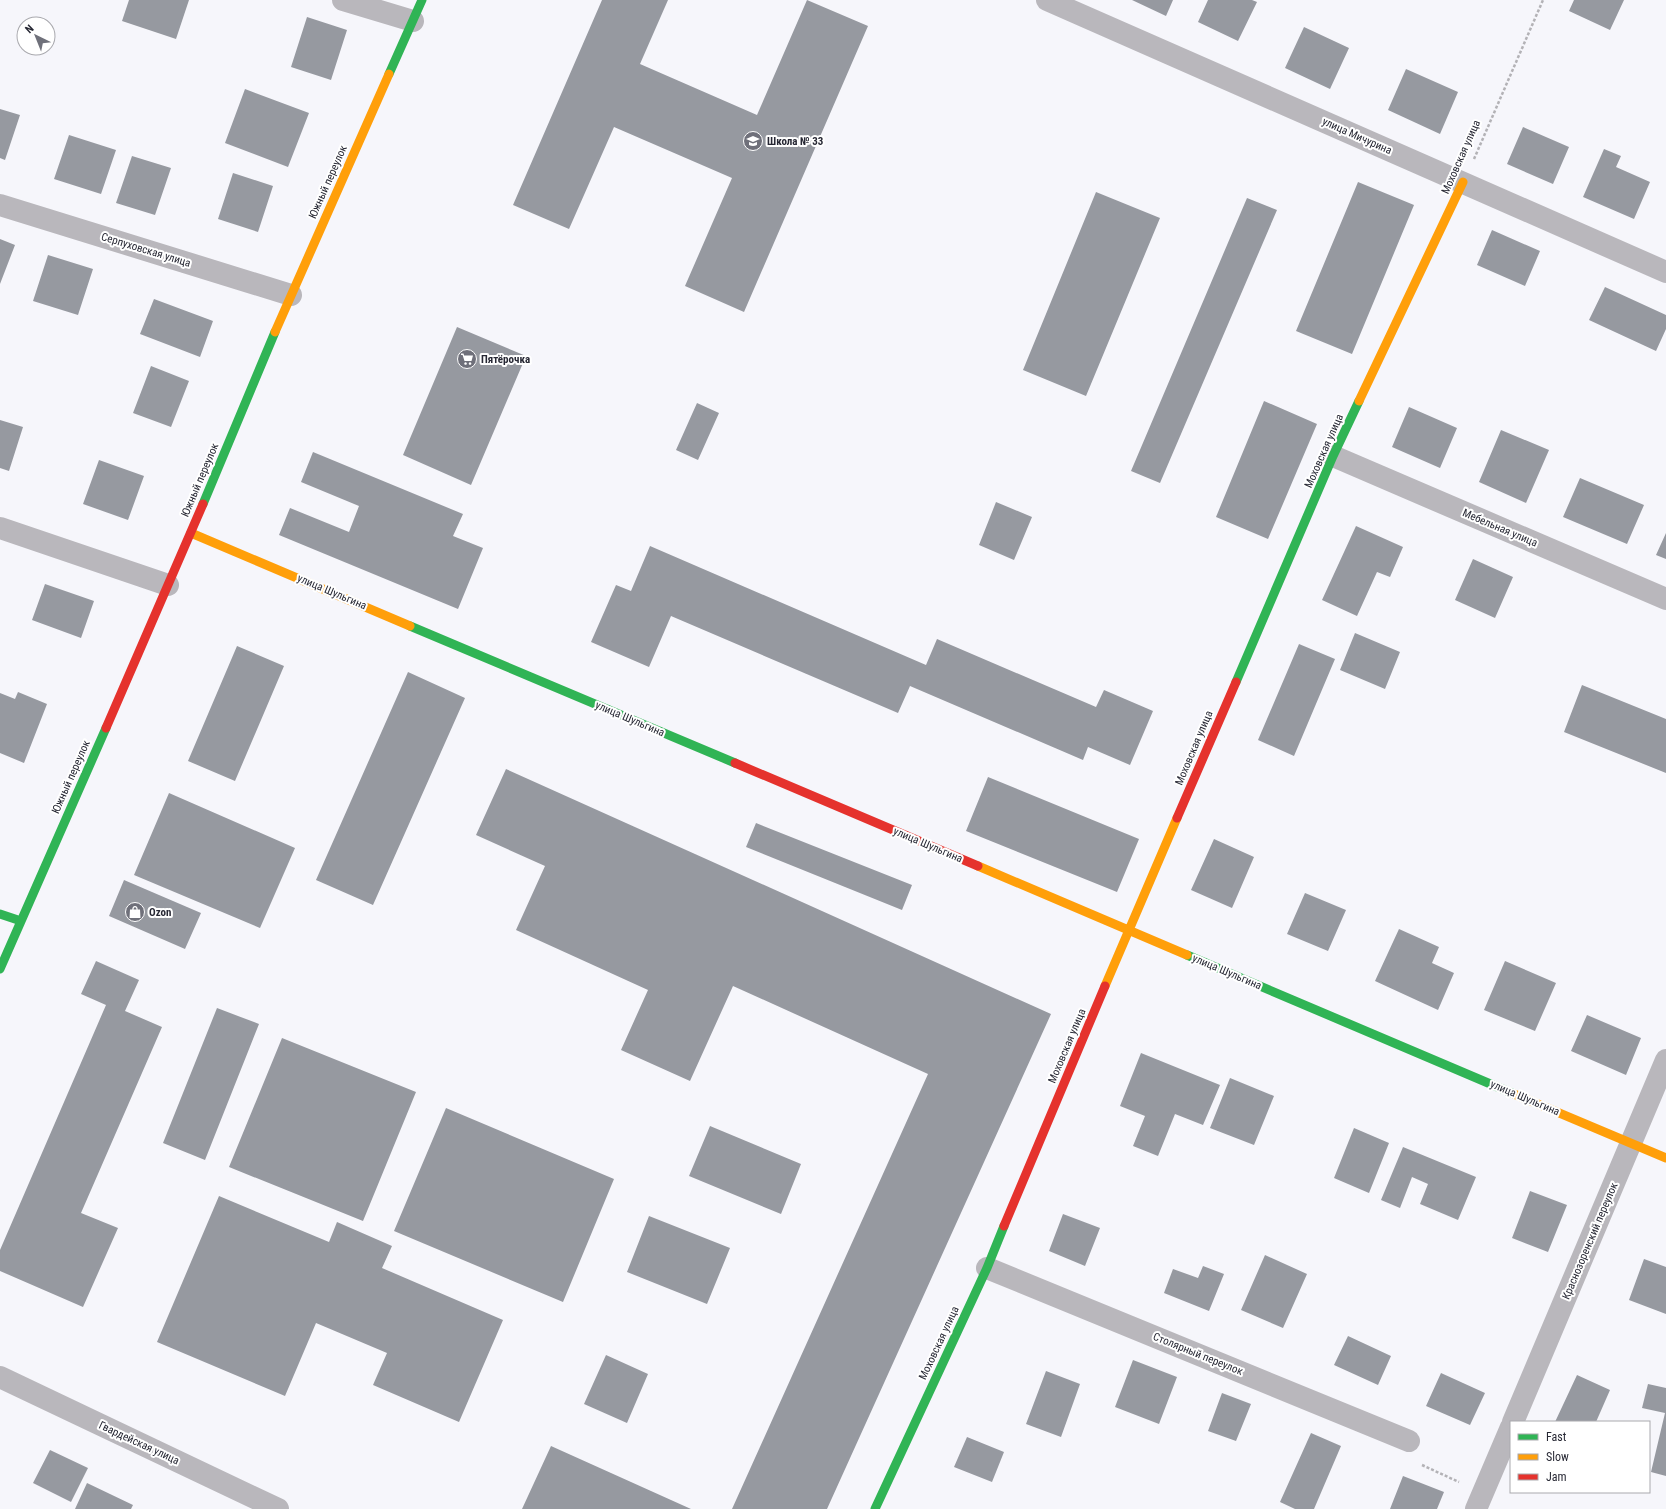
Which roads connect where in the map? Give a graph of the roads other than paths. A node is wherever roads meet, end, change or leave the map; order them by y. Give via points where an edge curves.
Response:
1 (343, 0) edge
2 (422, 0) edge
3 (1047, 0) edge
4 (413, 21) junction
5 (1463, 182) junction
6 (0, 205) edge
7 (1666, 272) edge
8 (291, 295) junction
9 (1333, 456) junction
10 (0, 528) edge
11 (191, 532) junction
12 (168, 585) junction
13 (1666, 599) edge
14 (0, 914) edge
15 (21, 921) junction
16 (1129, 930) junction
17 (0, 969) edge
18 (1666, 1060) edge
19 (1632, 1143) junction
20 (1666, 1158) edge
21 (987, 1268) junction
22 (0, 1377) edge
23 (1513, 1421) edge
24 (1510, 1429) edge
25 (1409, 1441) road end
26 (1478, 1504) edge
27 (278, 1509) edge
28 (876, 1509) edge

1 - 4 street
2 - 4 street, Южный переулок
3 - 5 street, улица Мичурина
4 - 8 street, Южный переулок
5 - 7 street, улица Мичурина
5 - 9 street, Моховская улица
6 - 8 street, Серпуховская улица
8 - 11 street, Южный переулок
9 - 13 street, Мебельная улица
9 - 16 street, Моховская улица
10 - 12 street
11 - 12 street, Южный переулок
11 - 16 street, улица Шульгина
12 - 15 street, Южный переулок
14 - 15 street
15 - 17 street, Южный переулок
16 - 19 street, улица Шульгина
16 - 21 street, Моховская улица
18 - 19 street, Краснозоренский переулок
19 - 20 street, улица Шульгина
19 - 23 street, Краснозоренский переулок
21 - 25 street, Столярный переулок
21 - 28 street, Моховская улица
22 - 27 street, Гвардейская улица
24 - 26 street

